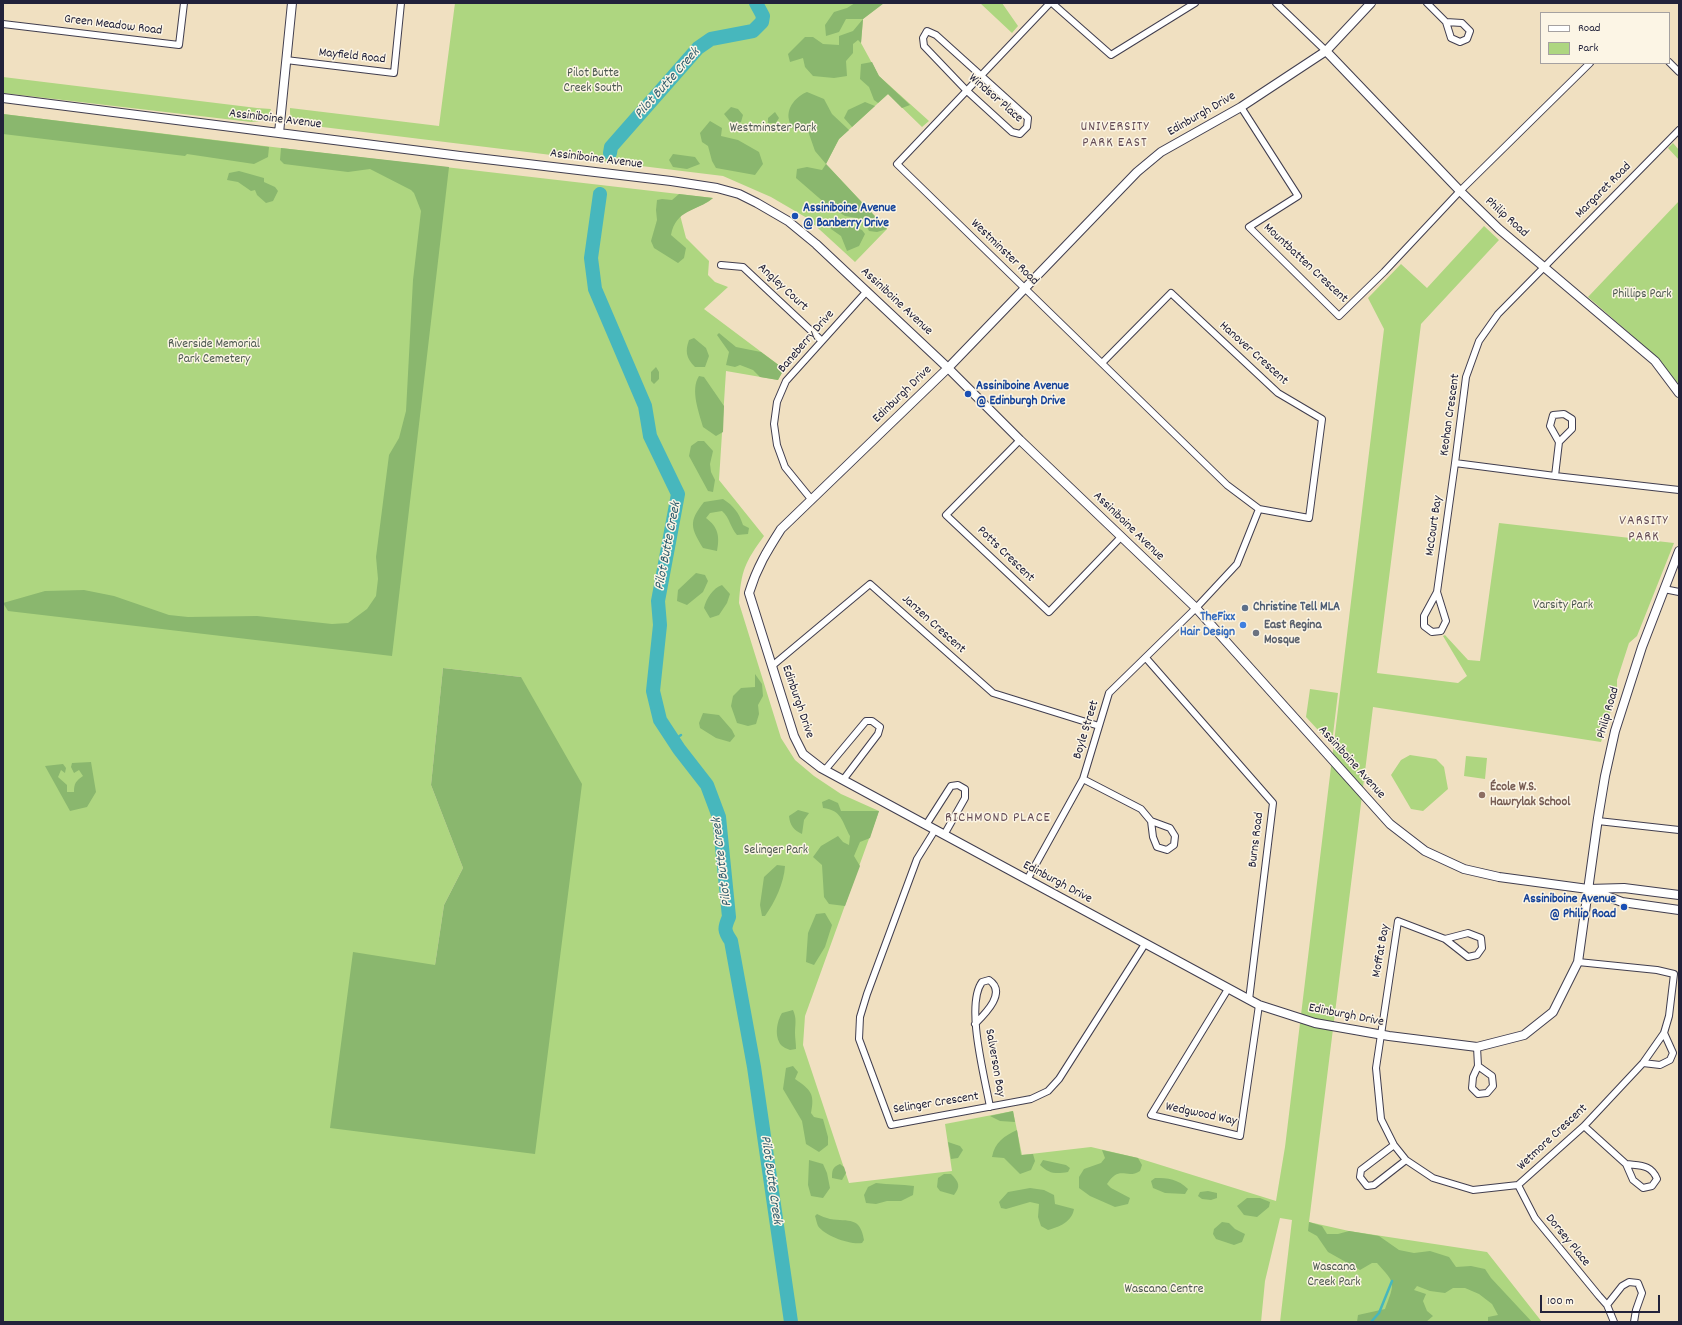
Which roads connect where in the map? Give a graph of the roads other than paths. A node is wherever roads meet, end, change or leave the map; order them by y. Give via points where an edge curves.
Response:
1 (184, 3) edge
2 (292, 3) edge
3 (401, 3) edge
4 (1052, 3) edge
5 (1194, 3) edge
6 (1276, 3) edge
7 (1371, 3) edge
8 (1427, 3) edge
9 (1446, 22) dead end
10 (3, 24) edge
11 (1326, 51) junction
12 (286, 60) junction
13 (1670, 63) edge
14 (1589, 64) edge
15 (1679, 72) edge
16 (981, 76) junction
17 (966, 90) junction
18 (3, 98) edge
19 (1241, 107) junction
20 (1679, 130) edge
21 (279, 133) junction
22 (1460, 191) junction
23 (721, 265) dead end
24 (1544, 266) junction
25 (1024, 288) junction
26 (867, 291) junction
27 (822, 341) junction
28 (1102, 363) junction
29 (948, 368) junction
30 (1679, 393) edge
31 (1020, 440) junction
32 (1559, 442) junction
33 (1455, 463) junction
34 (1555, 476) junction
35 (1679, 490) edge
36 (811, 499) junction
37 (1259, 509) junction
38 (1121, 537) junction
39 (1679, 551) edge
40 (1664, 589) junction
41 (1437, 592) junction
42 (1679, 592) edge
43 (1196, 608) junction
44 (1146, 658) junction
45 (772, 666) junction
46 (1099, 726) junction
47 (825, 770) junction
48 (1083, 779) junction
49 (843, 780) junction
50 (1151, 821) junction
51 (1598, 821) junction
52 (926, 825) junction
53 (935, 830) junction
54 (1679, 830) edge
55 (944, 835) junction
56 (1027, 880) junction
57 (1588, 889) junction
58 (1679, 895) edge
59 (1679, 910) edge
60 (1445, 939) junction
61 (1145, 944) junction
62 (1578, 962) junction
63 (1228, 989) junction
64 (1249, 1000) junction
65 (1259, 1005) junction
66 (975, 1024) junction
67 (1664, 1033) junction
68 (1380, 1034) junction
69 (1477, 1047) junction
70 (1643, 1063) junction
71 (1478, 1066) junction
72 (990, 1107) junction
73 (1584, 1126) junction
74 (1394, 1145) junction
75 (1406, 1160) junction
76 (1626, 1164) junction
77 (1518, 1185) junction
78 (1607, 1305) junction
79 (1614, 1322) edge
80 (1634, 1322) edge

1 - 10 street, Green Meadow Road via 179,45
2 - 12 street
3 - 12 street, Mayfield Road via 394,73
4 - 5 street, Westminster Road via 1112,55
4 - 16 street, Westminster Road
6 - 11 street
7 - 11 street, Edinburgh Drive
8 - 9 street
11 - 19 street, Edinburgh Drive
11 - 22 street, Philip Road
12 - 21 street
13 - 15 street
14 - 22 street
16 - 17 street, Westminster Road
16 - 17 street, Windsor Place via 936,35 927,31 923,38 924,46
16 - 17 street, Windsor Place via 1028,118 1027,127 1020,134 1012,132
17 - 25 street, Westminster Road via 897,164
18 - 21 street, Assiniboine Avenue
19 - 22 street, Mountbatten Crescent via 1298,196 1249,227 1339,316
19 - 25 street, Edinburgh Drive via 1162,152 1137,172
20 - 24 street, Margaret Road
21 - 26 street, Assiniboine Avenue via 717,188 739,194 788,221
22 - 24 street, Philip Road
23 - 27 street, Angley Court via 743,266
24 - 30 street, Philip Road via 1655,361
24 - 33 street, Keohan Crescent via 1498,314 1479,341 1466,377
25 - 28 street, Westminster Road
25 - 29 street, Edinburgh Drive
26 - 27 street, Baneberry Drive
26 - 29 street, Assiniboine Avenue
27 - 36 street, Baneberry Drive via 786,381 777,402 774,424 777,445 785,467
28 - 37 street, Westminster Road via 1227,485
28 - 37 street, Hanover Crescent via 1171,293 1278,393 1322,419 1309,518
29 - 31 street, Assiniboine Avenue
29 - 36 street, Edinburgh Drive
31 - 38 street, Assiniboine Avenue
31 - 38 street, Potts Crescent via 946,515 1049,612
32 - 32 street via 1572,429 1572,419 1564,414 1553,415 1550,426
32 - 34 street
33 - 34 street, Keohan Crescent
33 - 41 street, McCourt Bay
34 - 35 street, Keohan Crescent
36 - 45 street, Edinburgh Drive via 781,529 771,544 756,572 750,593
37 - 43 street, Boyle Street via 1237,564
38 - 43 street, Assiniboine Avenue
39 - 40 street, Philip Road
40 - 42 street
40 - 51 street, Philip Road via 1617,724
41 - 41 street, McCourt Bay via 1424,616 1424,626 1432,632 1441,631 1446,621
43 - 44 street, Boyle Street
43 - 57 street, Assiniboine Avenue via 1390,824 1426,851 1464,869 1499,877
44 - 46 street, Boyle Street via 1109,693
44 - 64 street, Burns Road via 1273,803
45 - 46 street, Janzen Crescent via 870,584 993,693
45 - 47 street, Edinburgh Drive via 794,736 803,754
46 - 48 street, Boyle Street
47 - 49 street, Edinburgh Drive
47 - 49 street via 866,721 872,721 880,727 878,734
48 - 50 street via 1141,809
48 - 56 street, Boyle Street
49 - 52 street, Edinburgh Drive
50 - 50 street via 1157,847 1167,850 1174,845 1175,836 1170,828
51 - 54 street
51 - 57 street, Philip Road
52 - 53 street, Edinburgh Drive
52 - 55 street via 951,786 958,785 965,789 966,798
53 - 55 street, Edinburgh Drive
53 - 72 street, Selinger Crescent via 917,859 867,994 860,1017 859,1039 891,1125
55 - 56 street, Edinburgh Drive
56 - 61 street, Edinburgh Drive
57 - 58 street, Assiniboine Avenue via 1624,888
57 - 59 street, Assiniboine Avenue via 1622,902
57 - 62 street, Edinburgh Drive
60 - 60 street, Moffat Bay via 1468,957 1478,955 1482,948 1481,938 1468,933
60 - 68 street, Moffat Bay via 1398,921
61 - 63 street, Edinburgh Drive
61 - 72 street, Selinger Crescent via 1059,1078 1048,1091 1032,1099
62 - 67 street, Wetmore Crescent via 1674,974 1669,1016
62 - 69 street, Edinburgh Drive via 1553,1012 1524,1035
63 - 64 street, Edinburgh Drive
63 - 65 street, Wedgwood Way via 1151,1115 1240,1136
64 - 65 street, Edinburgh Drive
65 - 68 street, Edinburgh Drive via 1315,1023
66 - 66 street, Salverson Bay via 988,1011 997,991 989,980 982,982 978,988
66 - 72 street, Salverson Bay
67 - 70 street, Wetmore Crescent
67 - 70 street via 1673,1053 1670,1060 1660,1065
68 - 69 street, Edinburgh Drive
68 - 74 street, Wetmore Crescent via 1376,1068 1381,1119
69 - 71 street
70 - 73 street, Wetmore Crescent
71 - 71 street via 1472,1088 1478,1094 1488,1093 1493,1086 1492,1076
73 - 76 street
73 - 77 street, Wetmore Crescent
74 - 75 street, Wetmore Crescent
74 - 75 street via 1361,1170 1360,1177 1367,1186 1374,1185
75 - 77 street, Wetmore Crescent via 1433,1178 1473,1190
76 - 76 street via 1632,1180 1643,1188 1652,1186 1656,1179 1654,1171 1647,1167
77 - 78 street, Dorsey Place via 1535,1218
78 - 79 street, Dorsey Place
78 - 80 street via 1622,1286 1629,1282 1638,1283 1642,1293

